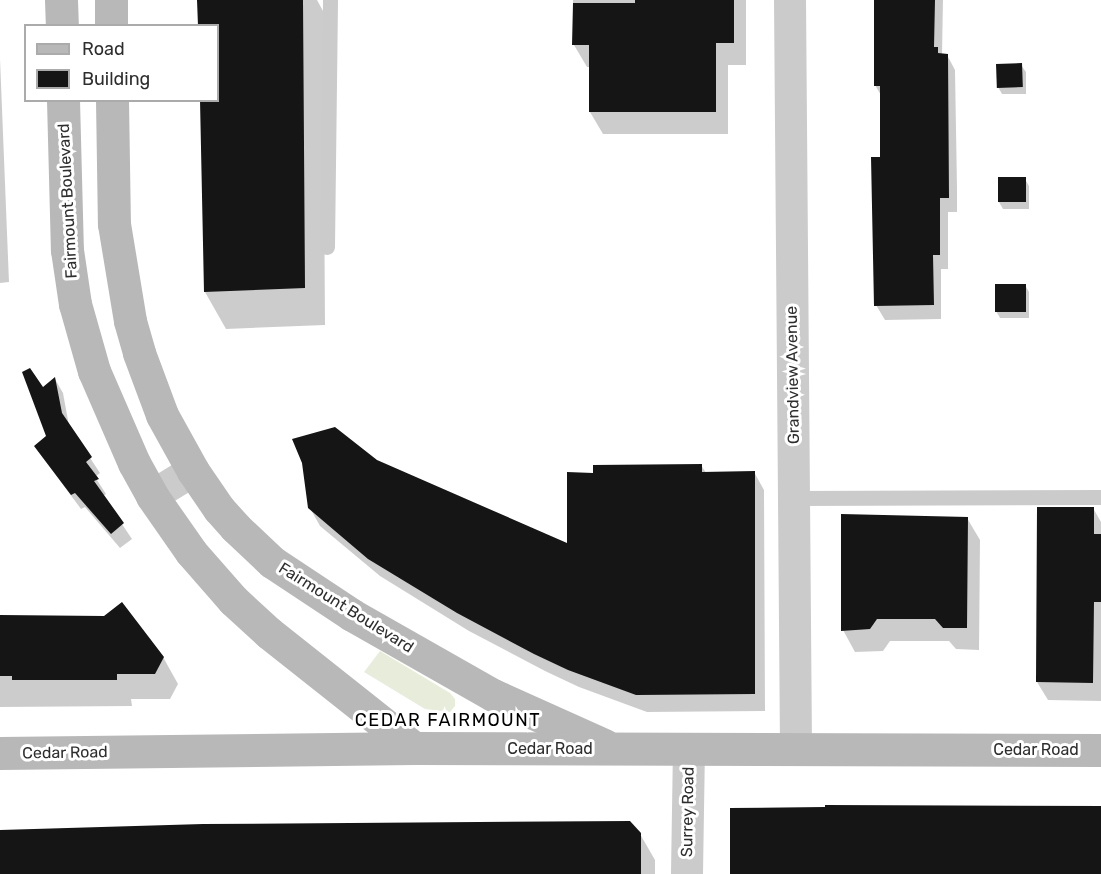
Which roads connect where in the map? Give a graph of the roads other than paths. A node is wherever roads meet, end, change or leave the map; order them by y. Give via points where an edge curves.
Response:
1 (61, 0) edge
2 (111, 0) edge
3 (330, 0) edge
4 (790, 0) edge
5 (62, 24) edge
6 (111, 24) edge
7 (63, 102) edge
8 (112, 102) edge
9 (327, 247) dead end
10 (193, 471) junction
11 (152, 496) junction
12 (1101, 496) edge
13 (794, 498) junction
14 (414, 748) junction
15 (616, 750) junction
16 (796, 750) junction
17 (1101, 750) edge
18 (688, 751) junction
19 (0, 753) edge
20 (687, 874) edge

1 - 5 main road
2 - 6 main road
3 - 9 lane
4 - 13 street, Grandview Avenue
7 - 11 main road, Fairmount Boulevard via 67,250 75,303 108,409
8 - 10 main road, Fairmount Boulevard via 114,224 123,287 150,383
10 - 11 street
10 - 15 main road, Fairmount Boulevard via 235,527 295,579 493,695
11 - 14 main road, Fairmount Boulevard via 191,552 233,600
12 - 13 lane
13 - 16 street, Grandview Avenue
14 - 15 main road, Cedar Road
14 - 19 main road, Cedar Road
15 - 18 main road, Cedar Road
16 - 17 main road, Cedar Road
16 - 18 main road, Cedar Road
18 - 20 street, Surrey Road

